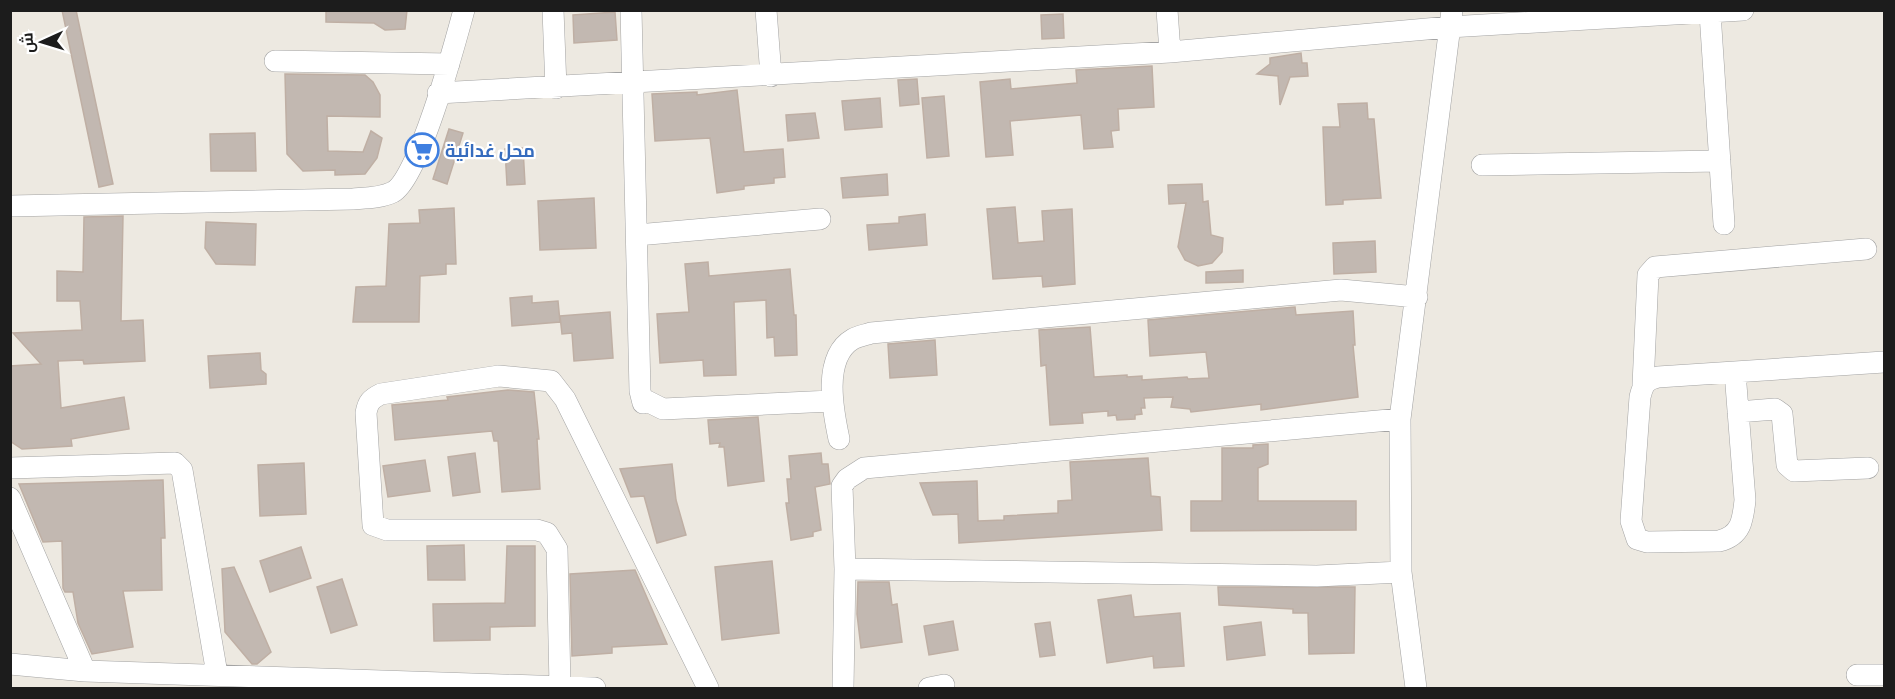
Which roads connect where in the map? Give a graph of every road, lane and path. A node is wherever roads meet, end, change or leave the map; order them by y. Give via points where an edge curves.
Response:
1 (464, 10) edge
2 (553, 10) edge
3 (631, 10) edge
4 (766, 10) edge
5 (1167, 10) edge
6 (1743, 10) edge
7 (1710, 13) junction
8 (1450, 19) edge
9 (1170, 52) junction
10 (274, 61) dead end
11 (449, 64) junction
12 (771, 76) junction
13 (634, 84) junction
14 (556, 88) junction
15 (438, 93) junction
16 (1720, 161) junction
17 (1482, 165) dead end
18 (10, 206) edge
19 (820, 219) dead end
20 (1724, 224) dead end
21 (637, 235) junction
22 (1866, 249) dead end
23 (1417, 297) junction
24 (1884, 362) edge
25 (1735, 372) junction
26 (1643, 385) junction
27 (831, 401) junction
28 (1738, 412) junction
29 (1400, 419) junction
30 (839, 439) dead end
31 (10, 468) edge
32 (1868, 468) dead end
33 (10, 498) edge
34 (845, 569) junction
35 (1401, 572) junction
36 (10, 664) edge
37 (85, 671) junction
38 (217, 674) junction
39 (1857, 675) dead end
40 (1884, 675) edge
41 (120, 680) edge
42 (560, 686) junction
43 (595, 688) edge
44 (708, 688) edge
45 (843, 688) edge
46 (1416, 688) edge

1 - 11 street
2 - 14 street
3 - 13 street
4 - 12 street
5 - 9 street
6 - 7 street
7 - 8 street
7 - 16 street
8 - 9 street
8 - 23 street
9 - 12 street
10 - 11 street
11 - 15 street
12 - 13 street
13 - 14 street
13 - 21 street
14 - 15 street
15 - 18 street via 430,125 407,178 394,191 374,198
16 - 17 street
16 - 20 street
19 - 21 street
21 - 27 street via 642,403 647,401 663,409
22 - 26 street via 1655,267 1648,275
23 - 27 street via 1341,290 871,333 852,339 841,351 833,373
23 - 29 street
24 - 25 street
25 - 26 street via 1658,377
25 - 28 street
26 - 28 street via 1630,520 1638,539 1647,542 1719,541 1738,530 1744,500
27 - 30 street
28 - 32 street via 1775,409 1782,414 1788,465 1794,471
29 - 34 street via 864,468 842,486
29 - 35 street
31 - 38 street via 175,463 182,470
33 - 37 street
34 - 35 street via 1317,576
34 - 45 street
35 - 46 street
36 - 37 street
37 - 41 street
38 - 41 street
38 - 42 street
39 - 40 street
42 - 43 street
42 - 44 street via 554,540 537,530 387,530 374,525 366,413 373,398 499,376 551,381 565,399

